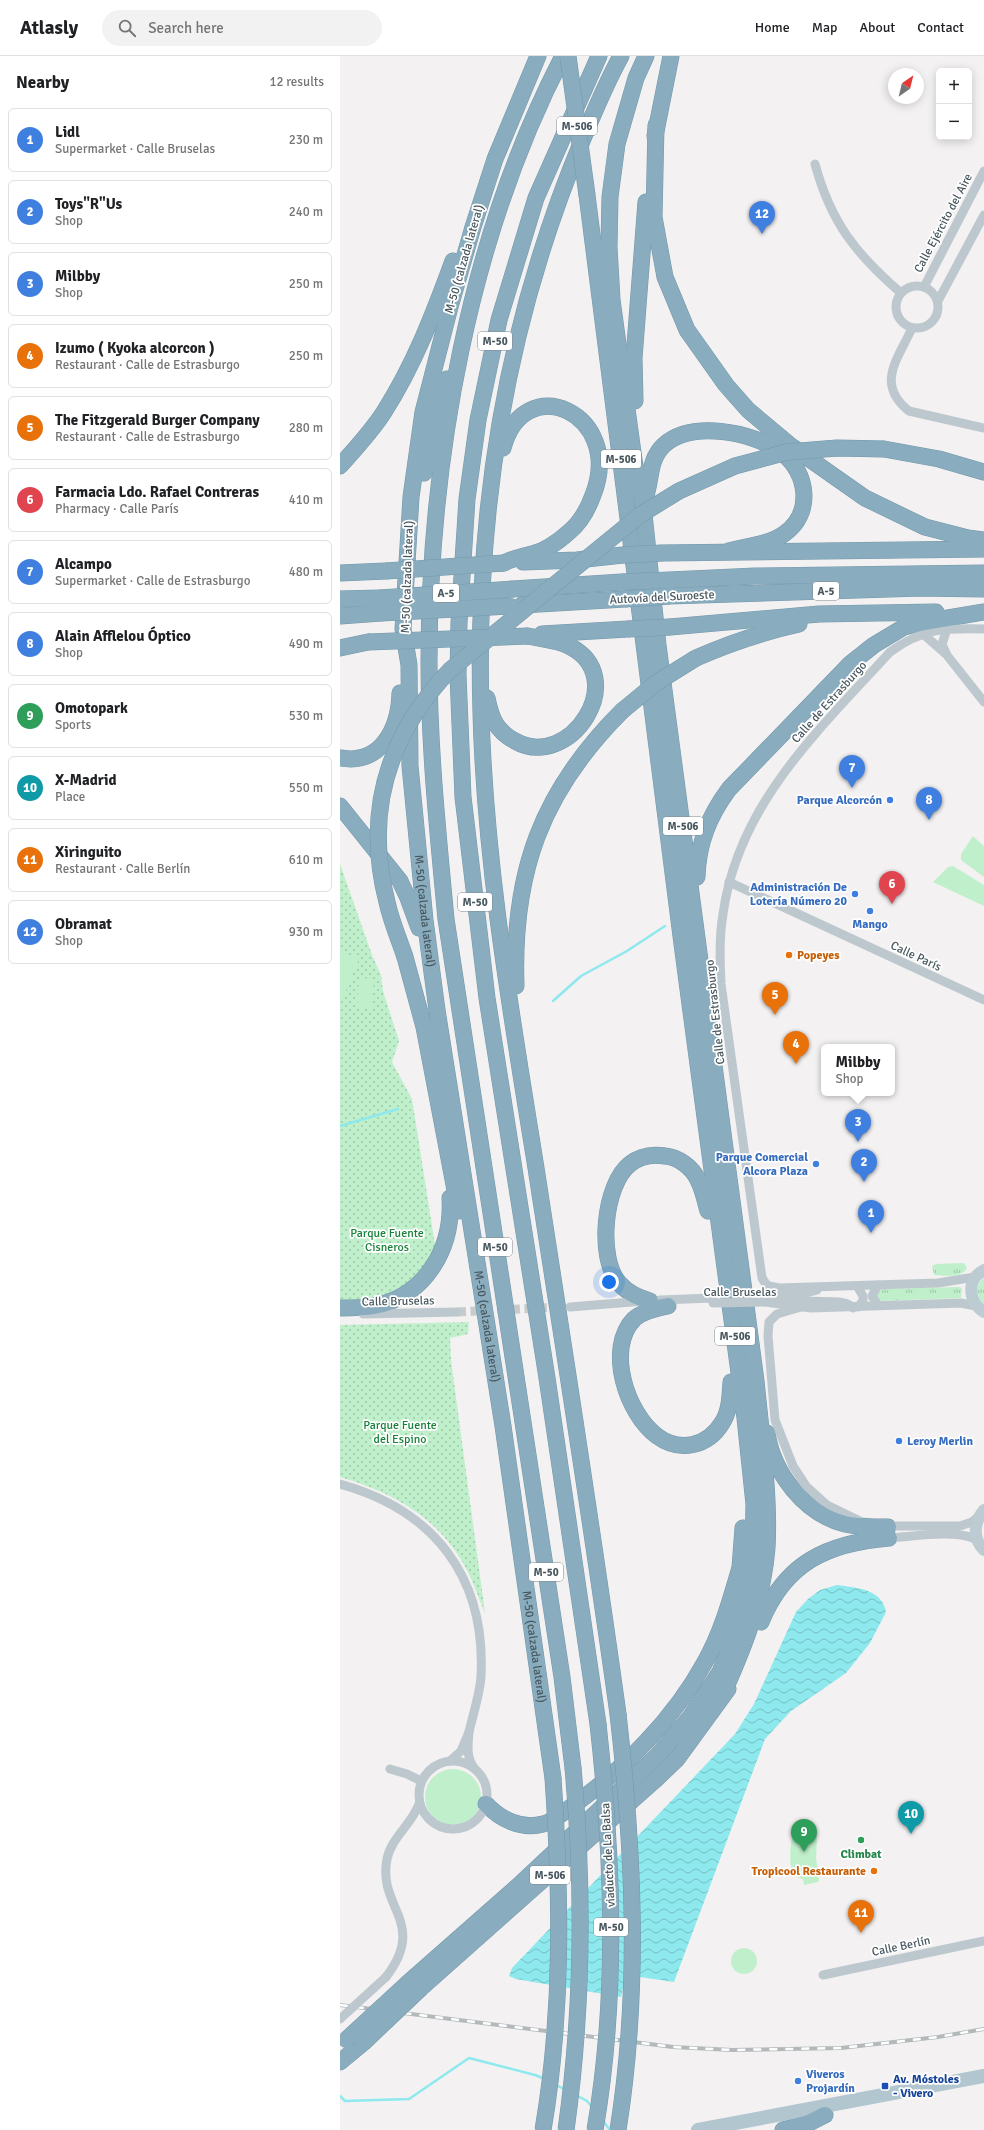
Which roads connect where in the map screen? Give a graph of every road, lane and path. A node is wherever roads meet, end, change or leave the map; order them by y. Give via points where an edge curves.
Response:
1 (538, 56) edge
2 (563, 56) edge
3 (568, 56) edge
4 (600, 56) edge
5 (621, 56) edge
6 (646, 56) edge
7 (671, 56) edge
8 (656, 126) junction
9 (495, 158) junction
10 (815, 164) dead end
11 (984, 171) edge
12 (984, 215) edge
13 (495, 221) junction
14 (924, 287) junction
15 (901, 293) junction
16 (938, 301) junction
17 (912, 328) junction
18 (984, 428) edge
19 (340, 466) edge
20 (984, 472) edge
21 (638, 480) junction
22 (642, 505) junction
23 (485, 540) junction
24 (984, 540) edge
25 (984, 549) edge
26 (729, 551) junction
27 (504, 563) junction
28 (340, 573) edge
29 (984, 573) edge
30 (984, 589) edge
31 (340, 599) edge
32 (984, 611) edge
33 (870, 613) junction
34 (340, 616) edge
35 (403, 629) junction
36 (947, 629) junction
37 (984, 630) edge
38 (922, 633) junction
39 (528, 636) junction
40 (340, 642) edge
41 (368, 642) junction
42 (340, 648) edge
43 (946, 654) junction
44 (480, 662) junction
45 (409, 665) junction
46 (984, 702) edge
47 (340, 758) edge
48 (340, 806) edge
49 (420, 881) junction
50 (729, 882) junction
51 (682, 944) junction
52 (984, 1000) edge
53 (707, 1006) junction
54 (437, 1010) junction
55 (424, 1027) junction
56 (476, 1116) junction
57 (539, 1188) junction
58 (708, 1211) junction
59 (981, 1271) edge
60 (769, 1286) junction
61 (857, 1286) junction
62 (878, 1286) junction
63 (838, 1287) junction
64 (784, 1296) junction
65 (764, 1299) junction
66 (650, 1300) junction
67 (713, 1301) junction
68 (627, 1304) junction
69 (570, 1306) tunnel mouth
70 (668, 1306) junction
71 (878, 1306) junction
72 (801, 1307) junction
73 (340, 1308) edge
74 (855, 1308) junction
75 (980, 1309) edge
76 (457, 1312) tunnel mouth
77 (340, 1313) edge
78 (756, 1381) junction
79 (731, 1382) junction
80 (560, 1469) junction
81 (340, 1484) edge
82 (981, 1513) edge
83 (517, 1532) junction
84 (888, 1532) junction
85 (981, 1545) edge
86 (740, 1568) junction
87 (616, 1698) junction
88 (721, 1698) junction
89 (691, 1716) junction
90 (469, 1732) junction
91 (450, 1761) junction
92 (390, 1769) dead end
93 (475, 1769) junction
94 (421, 1782) junction
95 (419, 1804) junction
96 (486, 1804) junction
97 (984, 1941) edge
98 (823, 1975) dead end
99 (415, 1986) junction
100 (340, 2019) edge
101 (343, 2043) edge
102 (340, 2062) edge
103 (984, 2076) edge
104 (984, 2085) edge
105 (825, 2115) junction
106 (543, 2130) edge
107 (566, 2130) edge
108 (595, 2130) edge
109 (618, 2130) edge
110 (698, 2130) edge
111 (747, 2130) edge
112 (783, 2130) edge

1 - 9 highway, M-50 (calzada lateral) / M-50
2 - 13 highway, M-50 via 524,143
3 - 51 highway, M-506, bridge
4 - 80 highway, M-50 via 536,198 499,320 478,420 467,499 459,624 458,676 463,797 490,1014
5 - 23 highway via 609,78 556,205 520,324 499,423
6 - 21 highway, M-506 via 636,78 617,144 610,197 609,240 612,300
7 - 8 highway
8 - 21 highway via 641,256 634,358 634,396 640,459
8 - 24 highway via 654,217 665,277 687,330 726,385 748,410 791,446 865,498 925,527
9 - 19 highway via 480,186 440,298 403,379 383,413
9 - 35 highway, M-50 (calzada lateral) / M-50 via 452,299 423,412 411,497
10 - 15 street via 821,187 835,220 855,249 877,273
11 - 14 street, Calle Ejército del Aire
12 - 16 street
13 - 45 highway via 484,246 462,319 419,495 410,588
13 - 56 highway, M-50 via 469,317 437,497 432,546 429,662 434,798 446,919
14 - 15 street, Calle Ejército del Aire via 911,287
14 - 16 street, Calle Ejército del Aire via 933,292
15 - 17 street via 897,300 897,314
16 - 17 street via 939,310 930,325
17 - 18 street via 891,374 890,386 899,403 909,411
20 - 55 highway, bridge via 939,459 884,449 837,448 787,452 735,466 679,491 640,515 450,670 421,703 403,732 383,786 379,814 379,854 387,902
21 - 22 highway, M-506
22 - 26 highway via 648,492 650,470 655,458 663,446 673,438 701,431 744,435 761,441 781,452 794,465 803,484 805,503 799,518 783,535 771,541
22 - 53 highway, M-506 via 659,653
23 - 27 highway via 493,512 501,452 510,427 518,418 539,408 562,409 578,416 596,440 600,457 596,488 589,507 578,523 548,547
23 - 44 highway
25 - 26 highway
26 - 27 highway, bridge
27 - 28 highway, bridge
29 - 31 highway, Autovía del Suroeste / A-5, bridge via 763,576
30 - 34 highway, Autovía del Suroeste / A-5, bridge via 921,588 669,596
32 - 33 highway
32 - 53 highway via 904,627 874,644 850,664 765,751 719,803 707,826 697,860 707,970
33 - 39 highway, bridge via 819,614
33 - 57 highway, bridge via 760,633 726,644 696,658 656,684 622,711 599,734 558,792 540,827 527,867 518,910 515,950 517,998 538,1148
35 - 45 highway, M-50 (calzada lateral) / M-50
35 - 47 highway via 400,700 395,728 385,743 369,755 351,760
36 - 37 street, Calle de Estrasburgo
36 - 38 street, Calle de Estrasburgo
36 - 43 street via 942,644
38 - 43 street
38 - 50 street, Calle de Estrasburgo via 890,652 776,782 749,830 736,858
39 - 41 highway, bridge
39 - 44 highway via 568,645 584,657 594,674 595,699 590,711 580,726 562,741 541,747 524,746 504,735 490,716
40 - 41 highway
41 - 42 highway
43 - 46 street
44 - 57 highway via 481,716 497,910
45 - 49 highway, M-50 (calzada lateral) / M-50 via 410,766
48 - 54 highway via 400,881 422,939
49 - 54 highway, M-50 (calzada lateral) / M-50
49 - 56 highway, M-50 via 463,1075
50 - 52 street, Calle París
50 - 60 street, Calle de Estrasburgo via 720,949 721,984 758,1257 762,1278
51 - 58 highway
51 - 89 highway, M-506 via 743,1402 754,1504 753,1557 747,1595 720,1672
53 - 78 highway, M-506
54 - 83 highway, M-50 (calzada lateral) / M-50 via 496,1378
55 - 73 highway via 426,1053 450,1189 449,1235 424,1279 407,1292 375,1306
55 - 83 highway
56 - 107 highway, M-50, bridge via 562,1677 573,1768 580,1863 581,1963 576,2044
57 - 87 highway
58 - 66 highway via 698,1179 686,1165 671,1156 643,1157 629,1164 618,1180 610,1202 606,1226 610,1266 618,1282 630,1293
58 - 79 highway
59 - 62 street, Calle Bruselas via 951,1282
59 - 75 street via 971,1289 971,1295
60 - 63 street, Calle Bruselas
60 - 64 street, Calle de Estrasburgo
61 - 62 street, Calle Bruselas
61 - 63 street, Calle Bruselas
61 - 74 street via 864,1296 863,1301
62 - 71 street via 872,1296
63 - 64 street, Calle Bruselas
64 - 65 street, Calle Bruselas
64 - 74 street, Calle Bruselas via 801,1301 843,1301
65 - 67 street, Calle Bruselas
65 - 72 street, Calle Bruselas
66 - 67 street, Calle Bruselas
66 - 68 street, Calle Bruselas
67 - 70 street, Calle Bruselas
68 - 69 street, Calle Bruselas
68 - 70 street, Calle Bruselas
70 - 79 highway via 636,1318 622,1343 621,1368 627,1396 640,1418 657,1436 676,1446 696,1446 710,1438 723,1423 730,1405
71 - 74 street, Calle Bruselas
71 - 75 street, Calle Bruselas via 961,1303
72 - 74 street, Calle Bruselas
72 - 84 street via 773,1316 769,1322 775,1420 793,1466 806,1486 827,1505
76 - 77 street, Calle Bruselas
78 - 84 highway via 762,1400 768,1440 776,1461 796,1492 819,1511 843,1524
78 - 88 highway, M-506 via 767,1548 759,1599 747,1638
79 - 86 highway via 744,1511
80 - 87 highway via 574,1518 606,1666
80 - 108 highway, viaducto de La Balsa / M-50, bridge via 598,1724 610,1855 611,1953 608,2015
81 - 90 street via 360,1489 408,1513 435,1538 455,1564 471,1594 481,1639 481,1677
82 - 84 street via 972,1522 960,1526
82 - 85 street via 976,1525
83 - 106 highway, M-50 (calzada lateral) / M-50, bridge via 552,1778 558,1859 559,1963 552,2074
84 - 85 street via 959,1535 973,1538
84 - 88 highway via 834,1548 809,1560 786,1579 769,1604 740,1674
86 - 89 highway via 735,1605 714,1666
86 - 96 highway via 730,1603 706,1661 678,1706 641,1747 585,1796 550,1822 527,1826 499,1815
87 - 109 highway, bridge via 631,1846 633,1961 630,2020
88 - 99 highway, M-506 via 677,1759 654,1781
89 - 99 highway, M-506 via 658,1756
90 - 91 street via 461,1751
90 - 93 street via 469,1759
91 - 93 street
91 - 94 street via 433,1767
92 - 94 street
93 - 96 street via 485,1785
94 - 95 street
95 - 96 street via 432,1823 453,1830 464,1828 474,1822 482,1814
95 - 100 street, bridge via 416,1814 397,1838 387,1857 385,1871 387,1885 402,1922 404,1942 398,1961 386,1977
97 - 98 street, Calle Berlín
99 - 101 highway, M-506, bridge
99 - 102 highway, M-506, bridge via 363,2043
103 - 110 main road
104 - 105 main road
105 - 111 main road
105 - 112 highway via 809,2123

